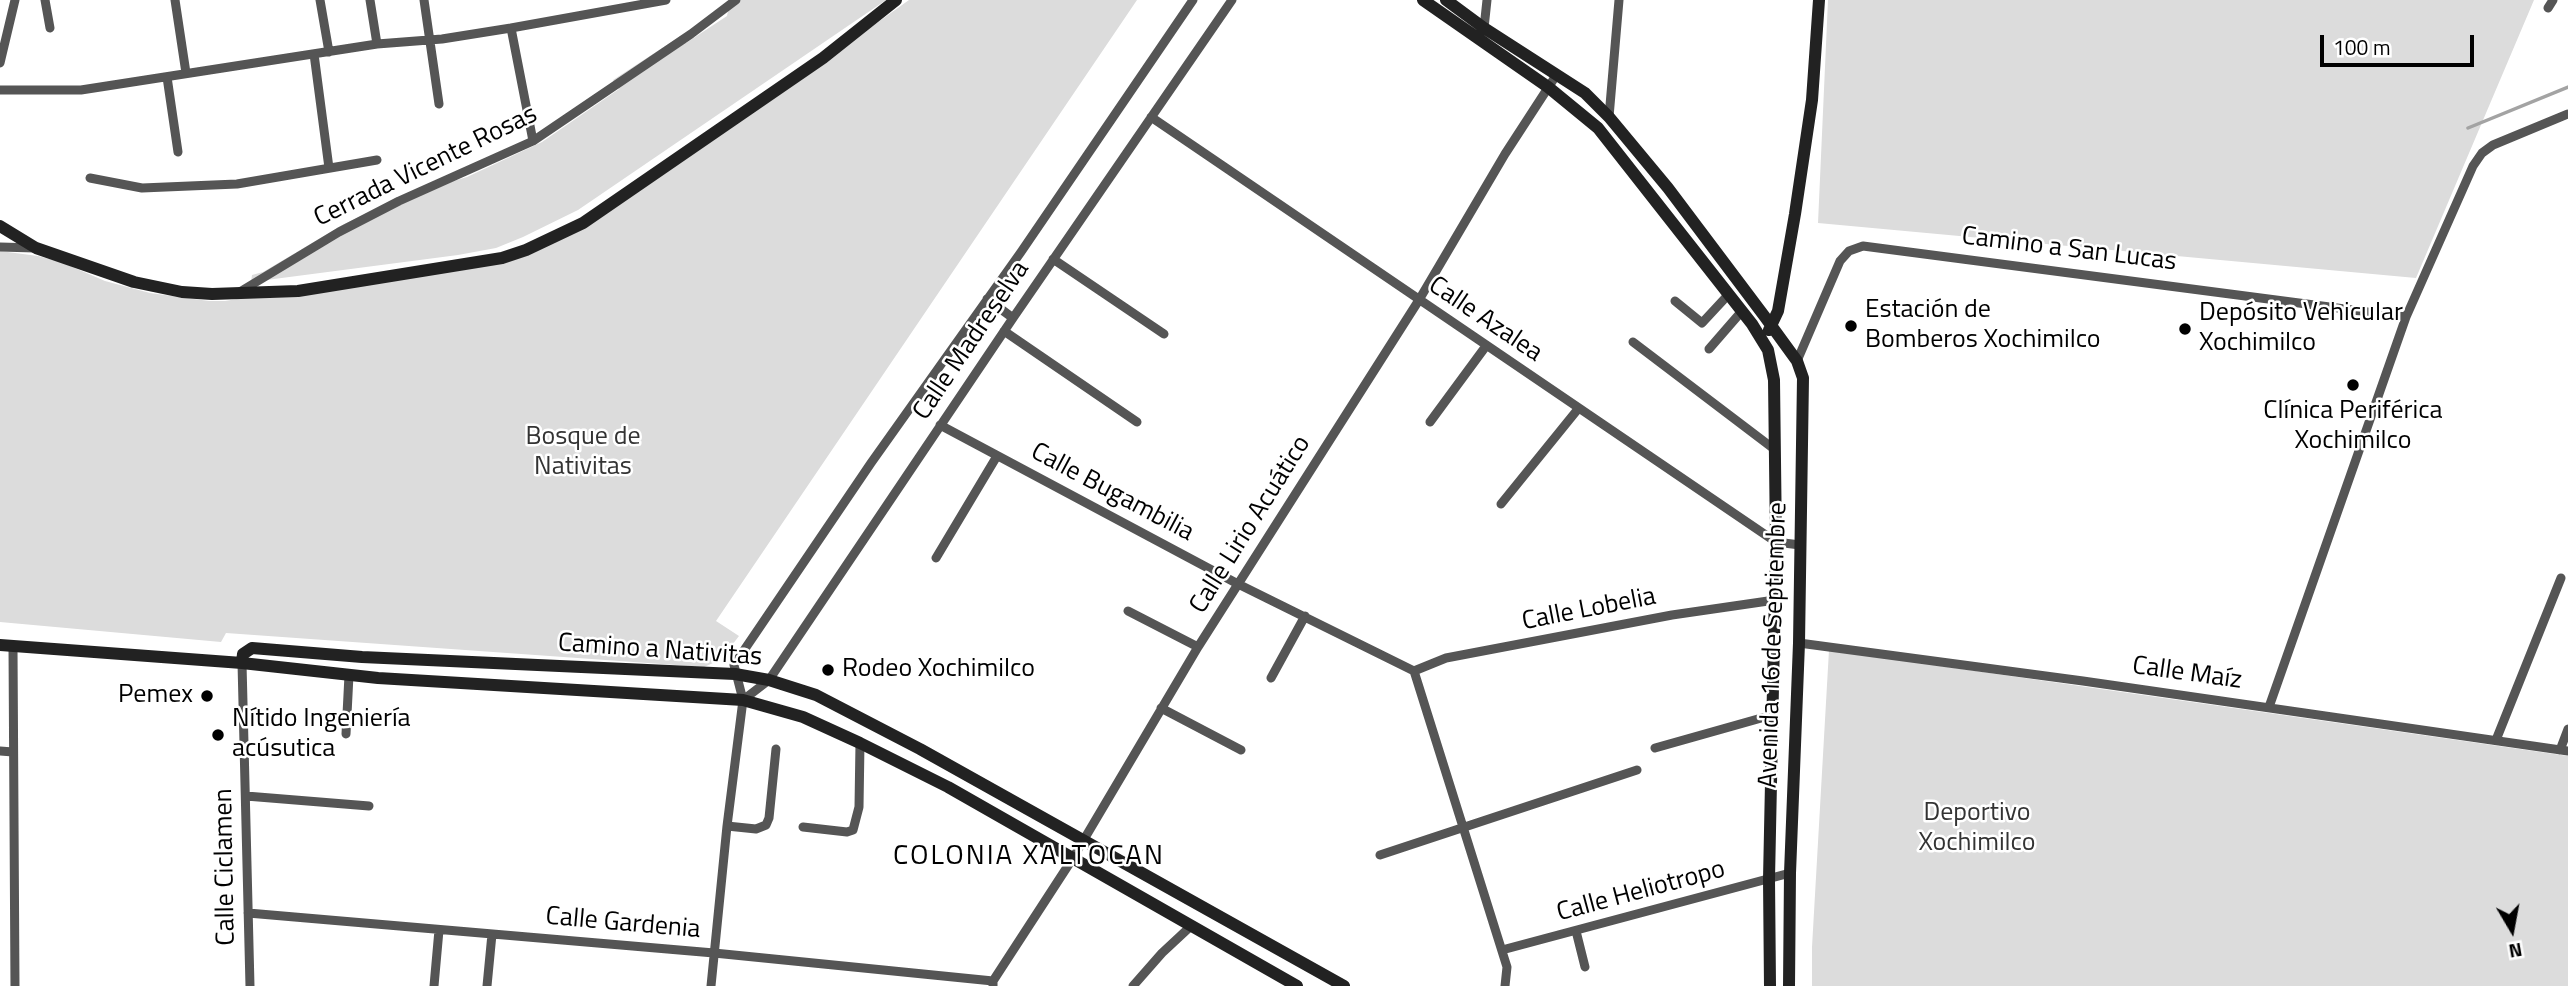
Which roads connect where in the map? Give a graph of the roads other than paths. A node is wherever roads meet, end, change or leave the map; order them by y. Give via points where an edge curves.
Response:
1 (15, 0) edge
2 (45, 0) edge
3 (175, 0) edge
4 (320, 0) edge
5 (370, 0) edge
6 (424, 0) edge
7 (666, 0) edge
8 (736, 0) edge
9 (896, 0) edge
10 (1193, 0) edge
11 (1232, 0) edge
12 (1423, 0) edge
13 (1446, 0) edge
14 (1487, 0) edge
15 (1619, 0) edge
16 (1819, 0) edge
17 (50, 28) dead end
18 (1484, 28) junction
19 (512, 29) junction
20 (431, 39) junction
21 (3, 40) edge
22 (377, 44) junction
23 (328, 52) junction
24 (314, 54) junction
25 (0, 64) edge
26 (186, 73) junction
27 (1557, 74) junction
28 (167, 76) junction
29 (1548, 88) junction
30 (0, 90) edge
31 (439, 104) dead end
32 (2568, 114) edge
33 (1151, 117) junction
34 (1609, 117) junction
35 (533, 141) junction
36 (178, 152) dead end
37 (377, 160) dead end
38 (329, 168) junction
39 (90, 178) dead end
40 (0, 226) edge
41 (0, 247) edge
42 (36, 248) junction
43 (1053, 259) junction
44 (235, 295) junction
45 (1728, 296) junction
46 (987, 299) junction
47 (1419, 300) junction
48 (1675, 301) dead end
49 (1742, 311) junction
50 (2406, 317) junction
51 (1013, 318) junction
52 (1768, 322) junction
53 (1004, 331) junction
54 (1164, 334) dead end
55 (1761, 337) junction
56 (1633, 342) dead end
57 (1486, 346) junction
58 (1709, 349) dead end
59 (1797, 362) junction
60 (1578, 409) junction
61 (1138, 422) dead end
62 (1430, 422) dead end
63 (940, 425) junction
64 (1774, 449) junction
65 (997, 456) junction
66 (1501, 504) dead end
67 (1776, 542) junction
68 (1800, 545) junction
69 (936, 558) dead end
70 (2561, 578) dead end
71 (1238, 584) junction
72 (1775, 600) junction
73 (1128, 611) dead end
74 (1305, 616) junction
75 (1799, 643) junction
76 (6, 646) edge
77 (1198, 647) junction
78 (242, 663) junction
79 (1414, 671) junction
80 (735, 674) junction
81 (349, 675) junction
82 (1270, 678) dead end
83 (769, 680) junction
84 (743, 700) junction
85 (2269, 707) junction
86 (1161, 708) junction
87 (1772, 715) junction
88 (2568, 729) edge
89 (345, 734) dead end
90 (2496, 740) junction
91 (860, 743) junction
92 (1655, 748) dead end
93 (776, 749) dead end
94 (1241, 750) dead end
95 (2564, 750) edge
96 (0, 751) edge
97 (13, 751) junction
98 (1637, 770) dead end
99 (246, 796) junction
100 (369, 806) dead end
101 (727, 827) junction
102 (803, 827) dead end
103 (1465, 828) junction
104 (1083, 840) junction
105 (1380, 855) dead end
106 (1073, 858) junction
107 (1790, 873) junction
108 (1769, 879) junction
109 (248, 913) junction
110 (1191, 926) junction
111 (439, 930) junction
112 (1576, 931) junction
113 (492, 934) junction
114 (1502, 950) junction
115 (714, 953) junction
116 (1585, 967) dead end
117 (993, 983) edge
118 (15, 986) edge
119 (250, 986) edge
120 (434, 986) edge
121 (487, 986) edge
122 (711, 986) edge
123 (1133, 986) edge
124 (1297, 986) edge
125 (1344, 986) edge
126 (1505, 986) edge
127 (1770, 986) edge
128 (1789, 986) edge

1 - 21 street
2 - 17 street
3 - 26 street
4 - 23 street
5 - 22 street
6 - 20 street
7 - 19 street
8 - 35 street, Cerrada Vicente Rosas
9 - 44 main road via 823,58 583,223 536,246 478,264 298,291
10 - 46 street, Calle Madreselva
11 - 33 street, Calle Madreselva
12 - 29 main road, Avenida 16 de Septiembre
13 - 18 main road, Avenida 16 de Septiembre
14 - 18 street
15 - 34 street
16 - 52 main road via 1810,113 1793,226 1778,311
18 - 27 main road, Avenida 16 de Septiembre
19 - 20 street
19 - 35 street
20 - 22 street
20 - 31 street
21 - 25 street
22 - 23 street
23 - 24 street
24 - 26 street
24 - 38 street
26 - 28 street
27 - 29 street, Calle Lirio Acuático
27 - 34 main road, Avenida 16 de Septiembre
28 - 30 street via 81,90
28 - 36 street
29 - 45 main road, Avenida 16 de Septiembre via 1598,128
29 - 47 street, Calle Lirio Acuático
32 - 50 street via 2482,153
33 - 43 street, Calle Madreselva
33 - 47 street, Calle Azalea
34 - 52 main road, Avenida 16 de Septiembre
35 - 44 street, Cerrada Vicente Rosas via 339,232
37 - 38 street
38 - 39 street via 237,184 193,186 142,188
40 - 42 main road
41 - 42 street
42 - 44 main road via 134,282 182,292
43 - 51 street, Calle Madreselva
43 - 54 street
45 - 48 street via 1702,323
45 - 49 main road, Avenida 16 de Septiembre
46 - 51 street
46 - 80 street, Calle Madreselva via 734,665
47 - 57 street, Calle Azalea
47 - 71 street, Calle Lirio Acuático
49 - 55 main road, Avenida 16 de Septiembre
49 - 58 street
50 - 59 street, Camino a San Lucas via 1863,246 1840,261
50 - 85 street
51 - 53 street, Calle Madreselva
52 - 55 main road
52 - 59 main road, Avenida 16 de Septiembre
53 - 61 street
53 - 63 street, Calle Madreselva
55 - 64 main road, Avenida 16 de Septiembre via 1774,380
56 - 64 street
57 - 60 street, Calle Azalea
57 - 62 street
59 - 68 main road, Avenida 16 de Septiembre via 1804,393
60 - 66 street
60 - 67 street, Calle Azalea
63 - 65 street, Calle Bugambilia
63 - 83 street, Calle Madreselva
64 - 67 main road, Avenida 16 de Septiembre
65 - 69 street
65 - 71 street, Calle Bugambilia
67 - 68 street, Calle Azalea
67 - 72 main road, Avenida 16 de Septiembre
68 - 75 main road, Avenida 16 de Septiembre
70 - 90 street
71 - 74 street, Calle Bugambilia
71 - 77 street, Calle Lirio Acuático
72 - 79 street, Calle Lobelia via 1446,659
72 - 87 main road, Avenida 16 de Septiembre
73 - 77 street
74 - 79 street, Calle Bugambilia
74 - 82 street
75 - 85 street, Calle Maíz
75 - 107 main road, Avenida 16 de Septiembre
76 - 78 main road, Camino a Nativitas
76 - 97 street
77 - 86 street, Calle Lirio Acuático
78 - 80 main road, Camino a Nativitas via 243,654 252,648
78 - 81 main road, Camino a Nativitas
78 - 99 street, Calle Ciclamen
79 - 103 street
80 - 83 main road, Camino a Nativitas
80 - 84 street
81 - 84 main road, Camino a Nativitas
81 - 89 street
83 - 84 street, Calle Madreselva
83 - 104 main road, Camino a Nativitas via 816,695
84 - 91 main road, Camino a Nativitas via 803,717
84 - 101 street
85 - 90 street, Calle Maíz
86 - 94 street
86 - 104 street, Calle Lirio Acuático
87 - 92 street
87 - 108 main road, Avenida 16 de Septiembre
88 - 95 street
90 - 95 street, Calle Maíz
91 - 102 street via 859,807 853,830
91 - 106 main road, Camino a Nativitas
93 - 101 street via 766,825
96 - 97 street
97 - 118 street
98 - 103 street
99 - 100 street
99 - 109 street, Calle Ciclamen
101 - 115 street
103 - 105 street
103 - 114 street
104 - 106 street, Calle Lirio Acuático
104 - 125 main road, Camino a Nativitas
106 - 110 main road, Camino a Nativitas
106 - 117 street, Calle Lirio Acuático
107 - 108 street, Calle Heliotropo
107 - 128 main road, Avenida 16 de Septiembre
108 - 112 street, Calle Heliotropo
108 - 127 main road, Avenida 16 de Septiembre
109 - 111 street, Calle Gardenia
109 - 119 street, Calle Ciclamen
110 - 123 street
110 - 124 main road, Camino a Nativitas
111 - 113 street, Calle Gardenia
111 - 120 street
112 - 114 street, Calle Heliotropo
112 - 116 street
113 - 115 street, Calle Gardenia
113 - 121 street
114 - 126 street via 1507,967
115 - 117 street, Calle Gardenia
115 - 122 street

